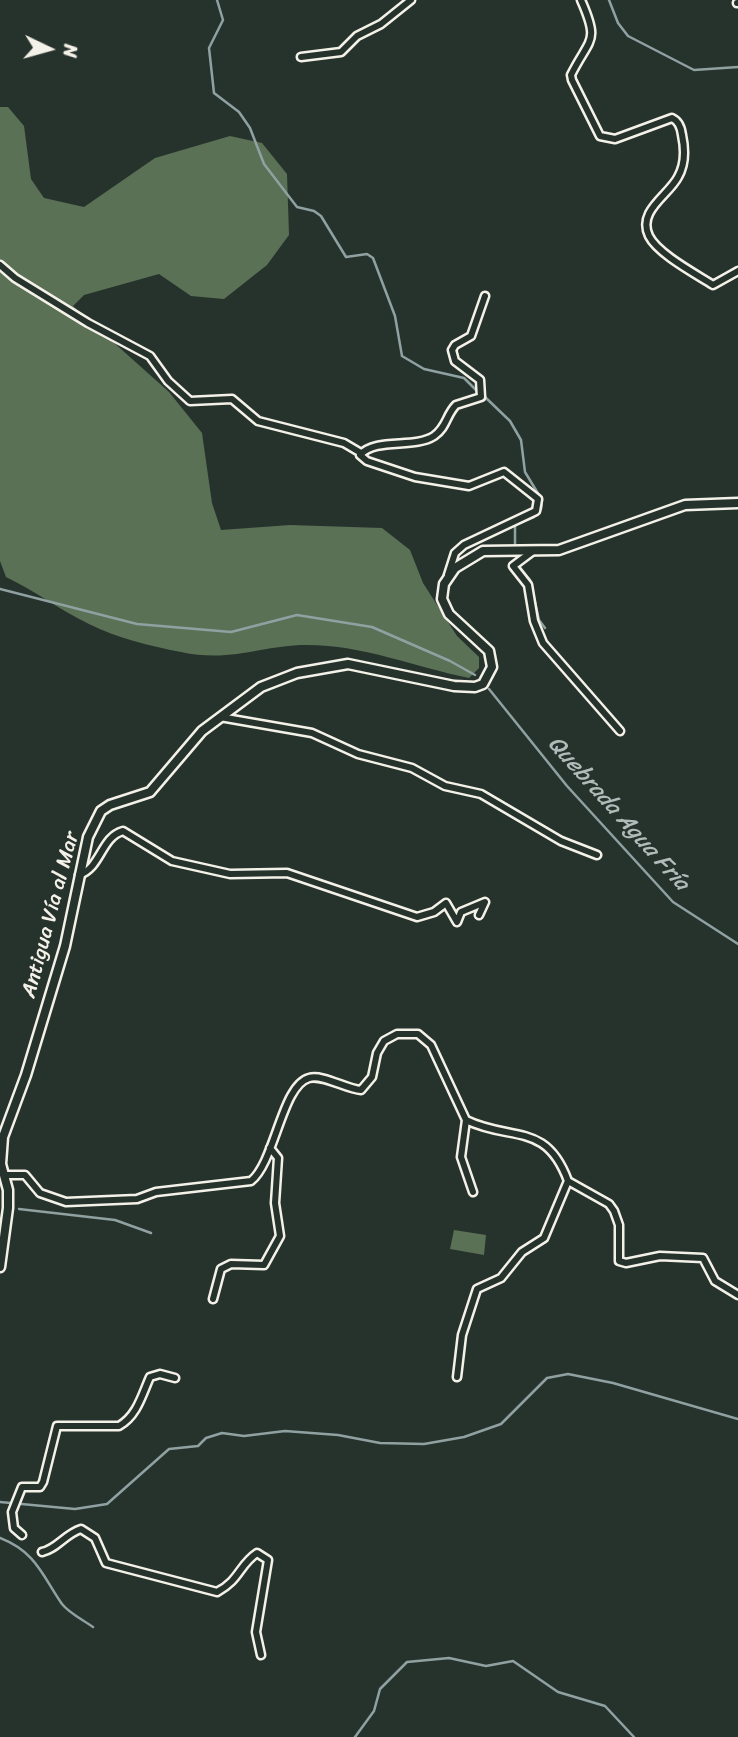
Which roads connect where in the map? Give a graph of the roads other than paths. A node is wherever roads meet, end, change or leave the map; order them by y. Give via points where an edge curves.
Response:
1 (411, 0) edge
2 (581, 0) edge
3 (301, 57) dead end
4 (0, 265) edge
5 (738, 271) edge
6 (485, 296) dead end
7 (361, 453) junction
8 (738, 503) edge
9 (533, 551) junction
10 (448, 575) junction
11 (220, 717) junction
12 (620, 731) dead end
13 (597, 855) dead end
14 (79, 875) junction
15 (479, 915) dead end
16 (466, 1120) junction
17 (270, 1148) junction
18 (4, 1175) junction
19 (568, 1181) junction
20 (4, 1188) edge
21 (473, 1192) dead end
22 (0, 1267) edge
23 (738, 1295) edge
24 (213, 1299) dead end
25 (457, 1377) dead end
26 (175, 1378) dead end
27 (22, 1535) dead end
28 (42, 1552) dead end
29 (261, 1655) dead end

1 - 3 street via 341,52
2 - 5 street via 593,27 571,75 600,135 615,139 672,118 681,130 682,170 651,210 648,235 663,251 713,285
4 - 7 street via 88,323 150,356 190,401 232,399 258,421 344,443
6 - 7 street via 471,336 455,345 452,354 478,376 481,397 456,405 448,422 431,438
7 - 10 street via 367,461 415,477 469,486 504,472 538,499 536,511 464,545 455,553
8 - 9 main road via 685,505 559,550
9 - 10 main road via 483,551
9 - 12 street via 513,566 527,585 543,643
10 - 11 main road, Antigua Vía al Mar via 441,593 446,608 492,657 483,684 454,686 363,665 332,665 261,687
11 - 13 street via 312,733 358,754 412,768 445,786 481,794 561,841
11 - 14 main road, Antigua Vía al Mar via 150,792 101,811 88,837
14 - 15 street via 90,868 114,835 123,831 172,861 230,874 287,873 417,917 446,903 457,922 461,912 485,902
14 - 18 main road, Antigua Vía al Mar via 65,946 2,1137
16 - 17 street via 428,1040 412,1032 397,1034 381,1044 372,1077 361,1090 312,1077 302,1082
16 - 19 street via 544,1143
16 - 21 street via 461,1157
17 - 18 street via 251,1181 156,1192 137,1199 54,1200 40,1193 25,1175
17 - 24 street via 278,1158 275,1203 281,1236 264,1265 231,1264 221,1269
18 - 20 main road, Antigua Vía al Mar
19 - 23 street via 614,1211 619,1225 619,1261 660,1256 703,1258 715,1281
19 - 25 street via 544,1238 522,1252 501,1278 477,1289 462,1335
20 - 22 main road, Antigua Vía al Mar
26 - 27 street via 150,1377 136,1409 119,1426 57,1426 43,1482 40,1487 22,1488 12,1512 14,1528
28 - 29 street via 81,1529 95,1538 106,1563 217,1592 232,1584 257,1553 268,1560 256,1632

